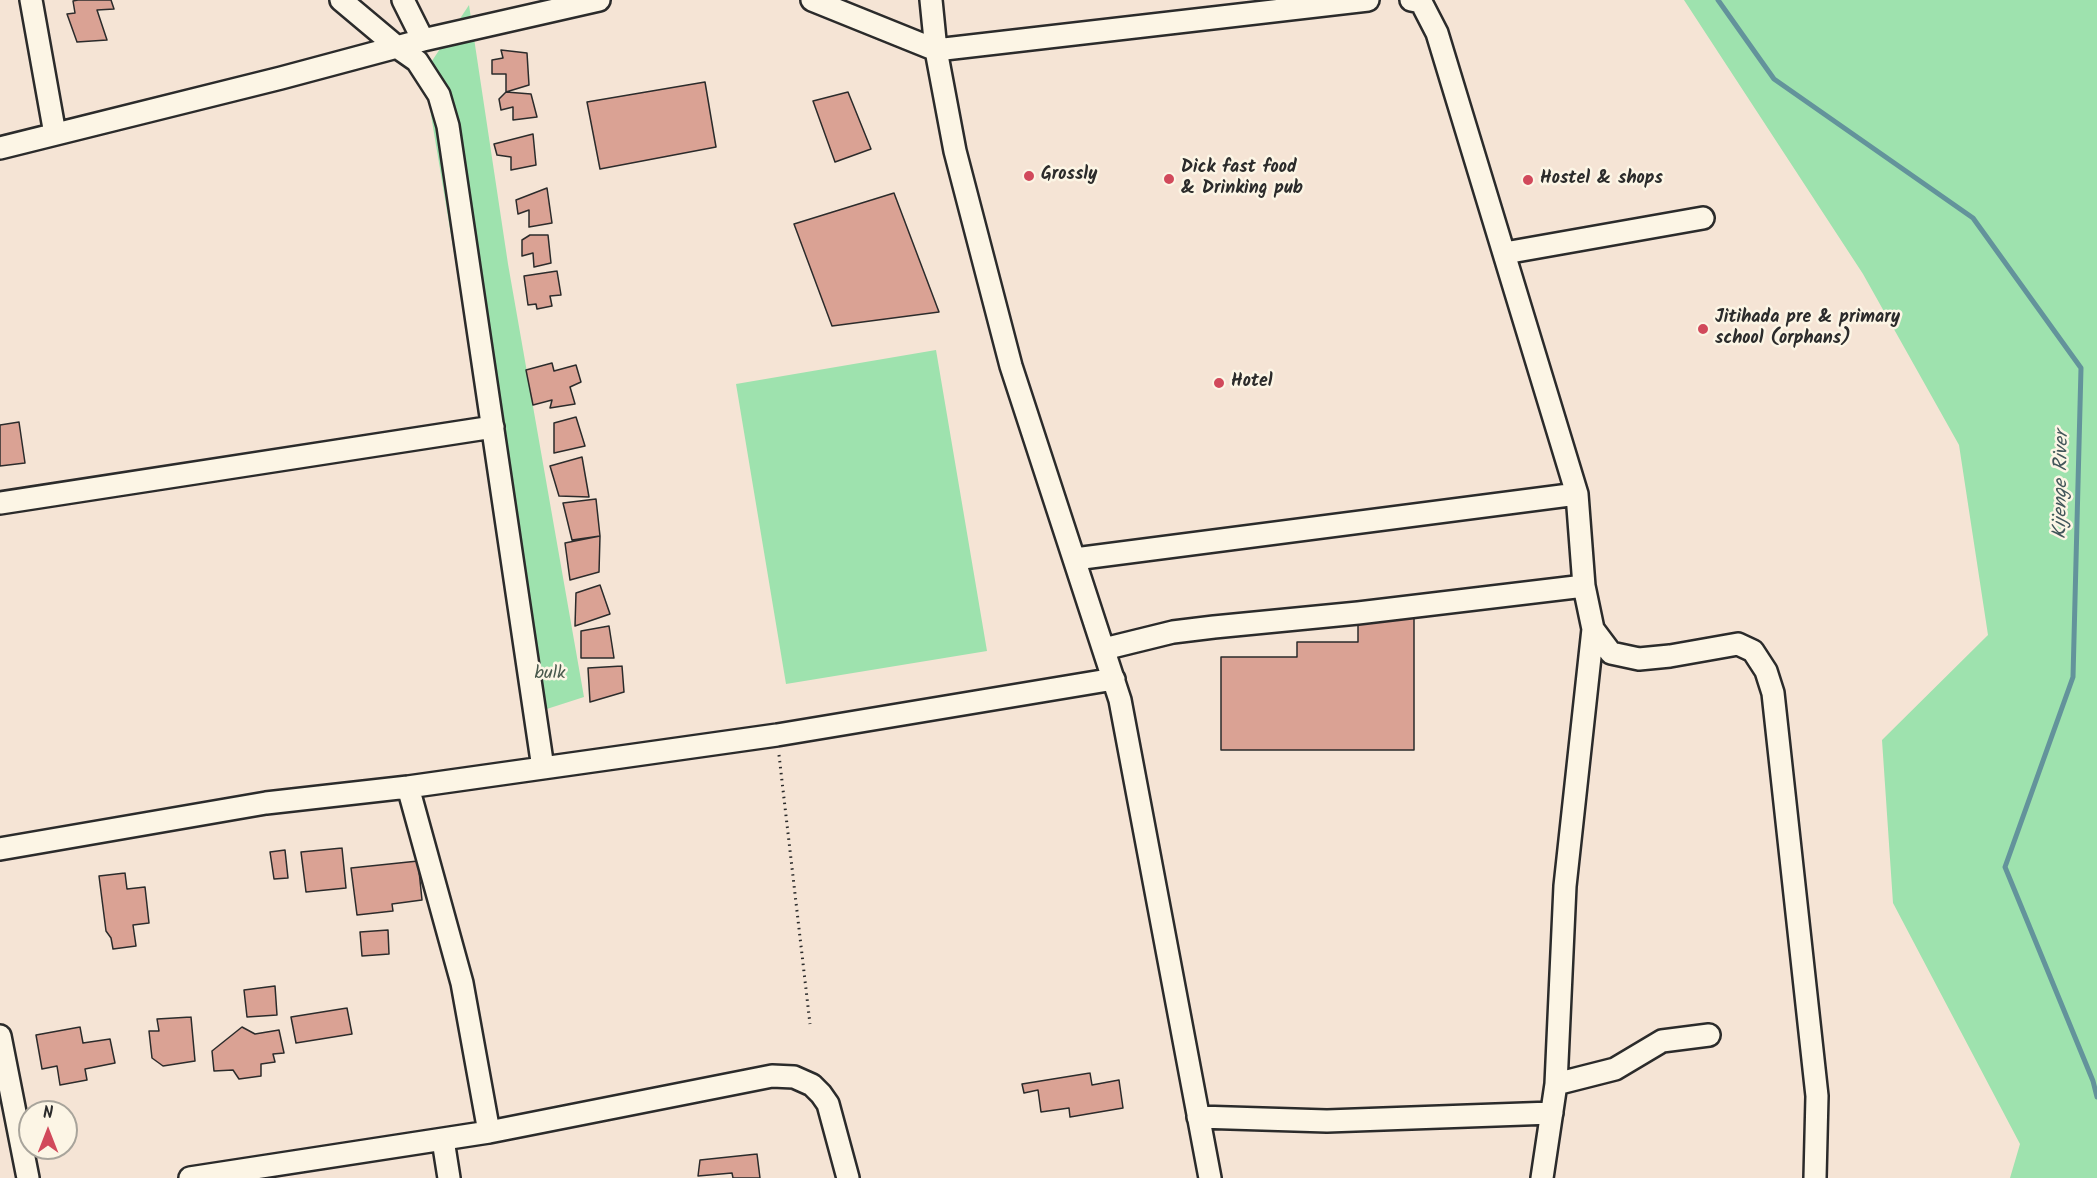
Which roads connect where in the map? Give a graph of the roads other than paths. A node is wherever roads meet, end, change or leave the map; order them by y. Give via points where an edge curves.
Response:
1 (31, 0) edge
2 (341, 0) edge
3 (403, 0) edge
4 (599, 0) edge
5 (812, 0) edge
6 (931, 0) edge
7 (1368, 0) edge
8 (1422, 1) edge
9 (423, 40) junction
10 (397, 47) junction
11 (936, 50) junction
12 (55, 134) junction
13 (0, 148) edge
14 (1703, 218) dead end
15 (1504, 253) junction
16 (493, 427) junction
17 (1577, 494) junction
18 (0, 503) edge
19 (1075, 559) junction
20 (1584, 586) junction
21 (1593, 629) junction
22 (1104, 649) junction
23 (1114, 679) junction
24 (543, 768) junction
25 (408, 787) junction
26 (0, 849) edge
27 (1709, 1035) dead end
28 (0, 1036) edge
29 (1556, 1084) junction
30 (1552, 1113) junction
31 (1198, 1117) junction
32 (489, 1132) junction
33 (443, 1140) junction
34 (28, 1178) edge
35 (190, 1178) edge
36 (449, 1178) edge
37 (849, 1178) edge
38 (1210, 1178) edge
39 (1542, 1178) edge
40 (1815, 1178) edge

1 - 12 street
2 - 10 street
3 - 9 street
4 - 9 street
5 - 11 street
6 - 11 street
7 - 11 street
8 - 15 street via 1437,33
9 - 10 street
10 - 12 street
10 - 16 street via 417,61 439,96 448,126
11 - 19 street via 956,151 1011,366
12 - 13 street
14 - 15 street
15 - 17 street
16 - 18 street
16 - 24 street
17 - 19 street
17 - 20 street
19 - 22 street
20 - 21 street
20 - 22 street via 1173,632
21 - 29 street via 1565,886
21 - 40 street via 1611,653 1639,659 1738,644 1753,651 1766,671 1773,693 1817,1096
22 - 23 street
23 - 24 street via 777,735
23 - 31 street
24 - 25 street
25 - 26 street via 266,803
25 - 32 street via 462,983
27 - 29 street via 1662,1041 1615,1069
28 - 34 street
29 - 30 street
30 - 31 street via 1327,1122
30 - 39 street
31 - 38 street
32 - 33 street
32 - 37 street via 772,1076 794,1077 812,1085 828,1104
33 - 35 street
33 - 36 street

